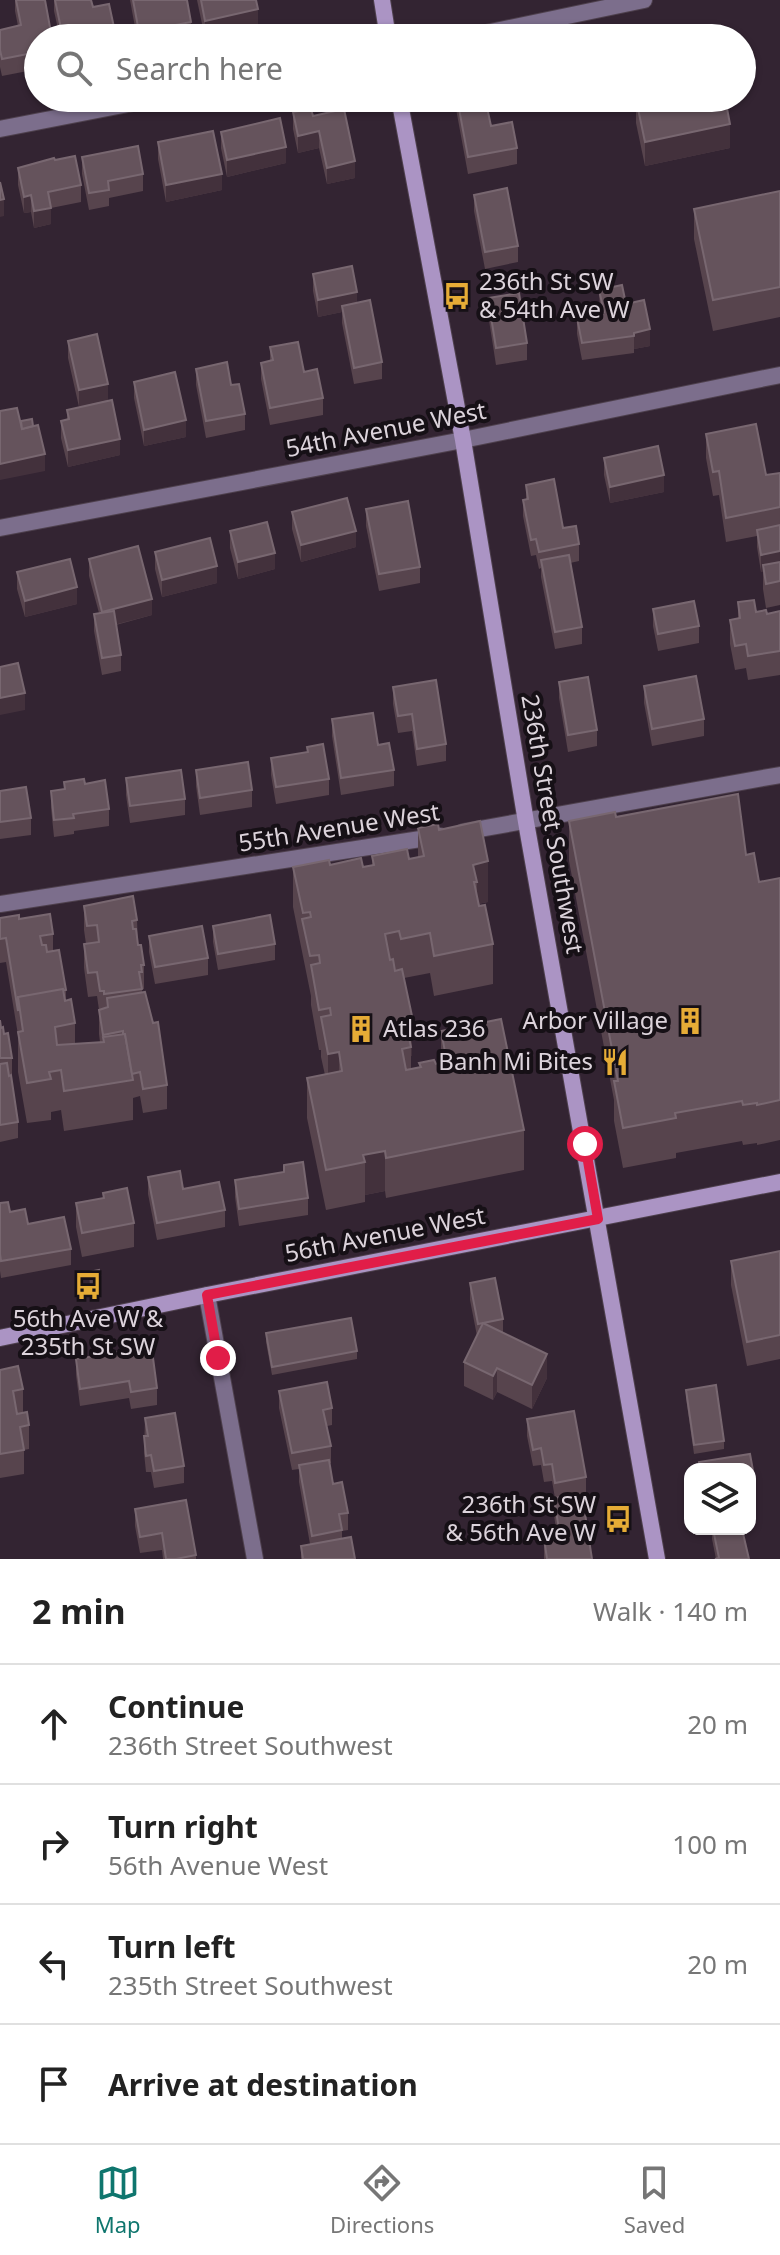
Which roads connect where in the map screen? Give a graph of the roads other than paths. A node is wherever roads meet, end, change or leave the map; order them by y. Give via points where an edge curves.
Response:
1 (382, 0) edge
2 (644, 0) edge
3 (386, 24) edge
4 (529, 24) edge
5 (87, 112) edge
6 (402, 112) edge
7 (0, 129) edge
8 (780, 375) edge
9 (463, 440) junction
10 (0, 528) edge
11 (780, 775) edge
12 (526, 822) junction
13 (0, 904) edge
14 (780, 1182) edge
15 (598, 1219) junction
16 (207, 1295) junction
17 (0, 1338) edge
18 (255, 1559) edge
19 (657, 1559) edge

1 - 3 main road
2 - 4 street
5 - 7 street
6 - 9 main road, 236th Street Southwest
8 - 9 street, 54th Avenue West
9 - 10 street, 54th Avenue West
9 - 12 main road, 236th Street Southwest
11 - 12 street, 55th Avenue West
12 - 13 street, 55th Avenue West
12 - 15 main road, 236th Street Southwest
14 - 15 main road, 56th Avenue West
15 - 16 main road, 56th Avenue West
15 - 19 main road, 236th Street Southwest
16 - 17 main road, 56th Avenue West
16 - 18 street

